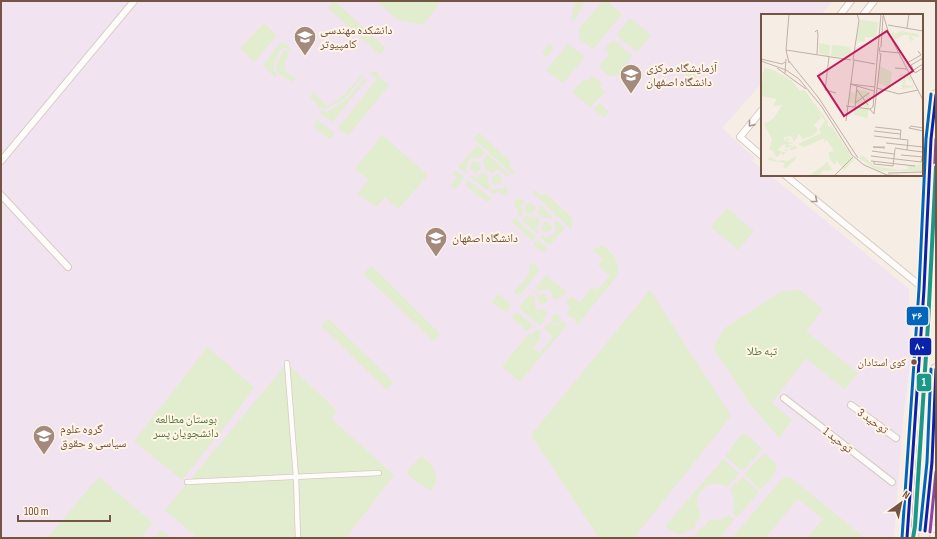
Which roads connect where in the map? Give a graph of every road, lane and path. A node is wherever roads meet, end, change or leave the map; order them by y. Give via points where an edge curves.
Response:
1 (134, 1) edge
2 (851, 1) edge
3 (874, 1) edge
4 (841, 14) edge
5 (864, 14) edge
6 (936, 95) edge
7 (761, 111) edge
8 (761, 155) edge
9 (1, 161) edge
10 (786, 176) edge
11 (1, 194) edge
12 (68, 267) dead end
13 (924, 289) junction
14 (287, 363) dead end
15 (936, 369) edge
16 (784, 398) dead end
17 (851, 405) dead end
18 (935, 422) edge
19 (896, 438) dead end
20 (379, 473) dead end
21 (912, 475) junction
22 (296, 477) junction
23 (930, 477) junction
24 (187, 482) dead end
25 (892, 482) dead end
26 (926, 527) junction
27 (936, 529) edge
28 (298, 538) edge
29 (907, 538) edge
30 (924, 538) edge

1 - 9 street
2 - 4 street
3 - 5 street
6 - 13 main road
7 -> 8 street via 740,137
10 -> 13 street
11 - 12 street
13 - 21 main road
14 - 22 street
15 - 18 main road
16 - 25 street, توحید 1
17 - 19 street, توحید 3
18 - 23 main road
20 - 22 street
21 - 23 main road
21 - 29 main road
22 - 24 street
22 - 28 street
23 - 26 main road
26 - 27 street
26 - 30 main road

